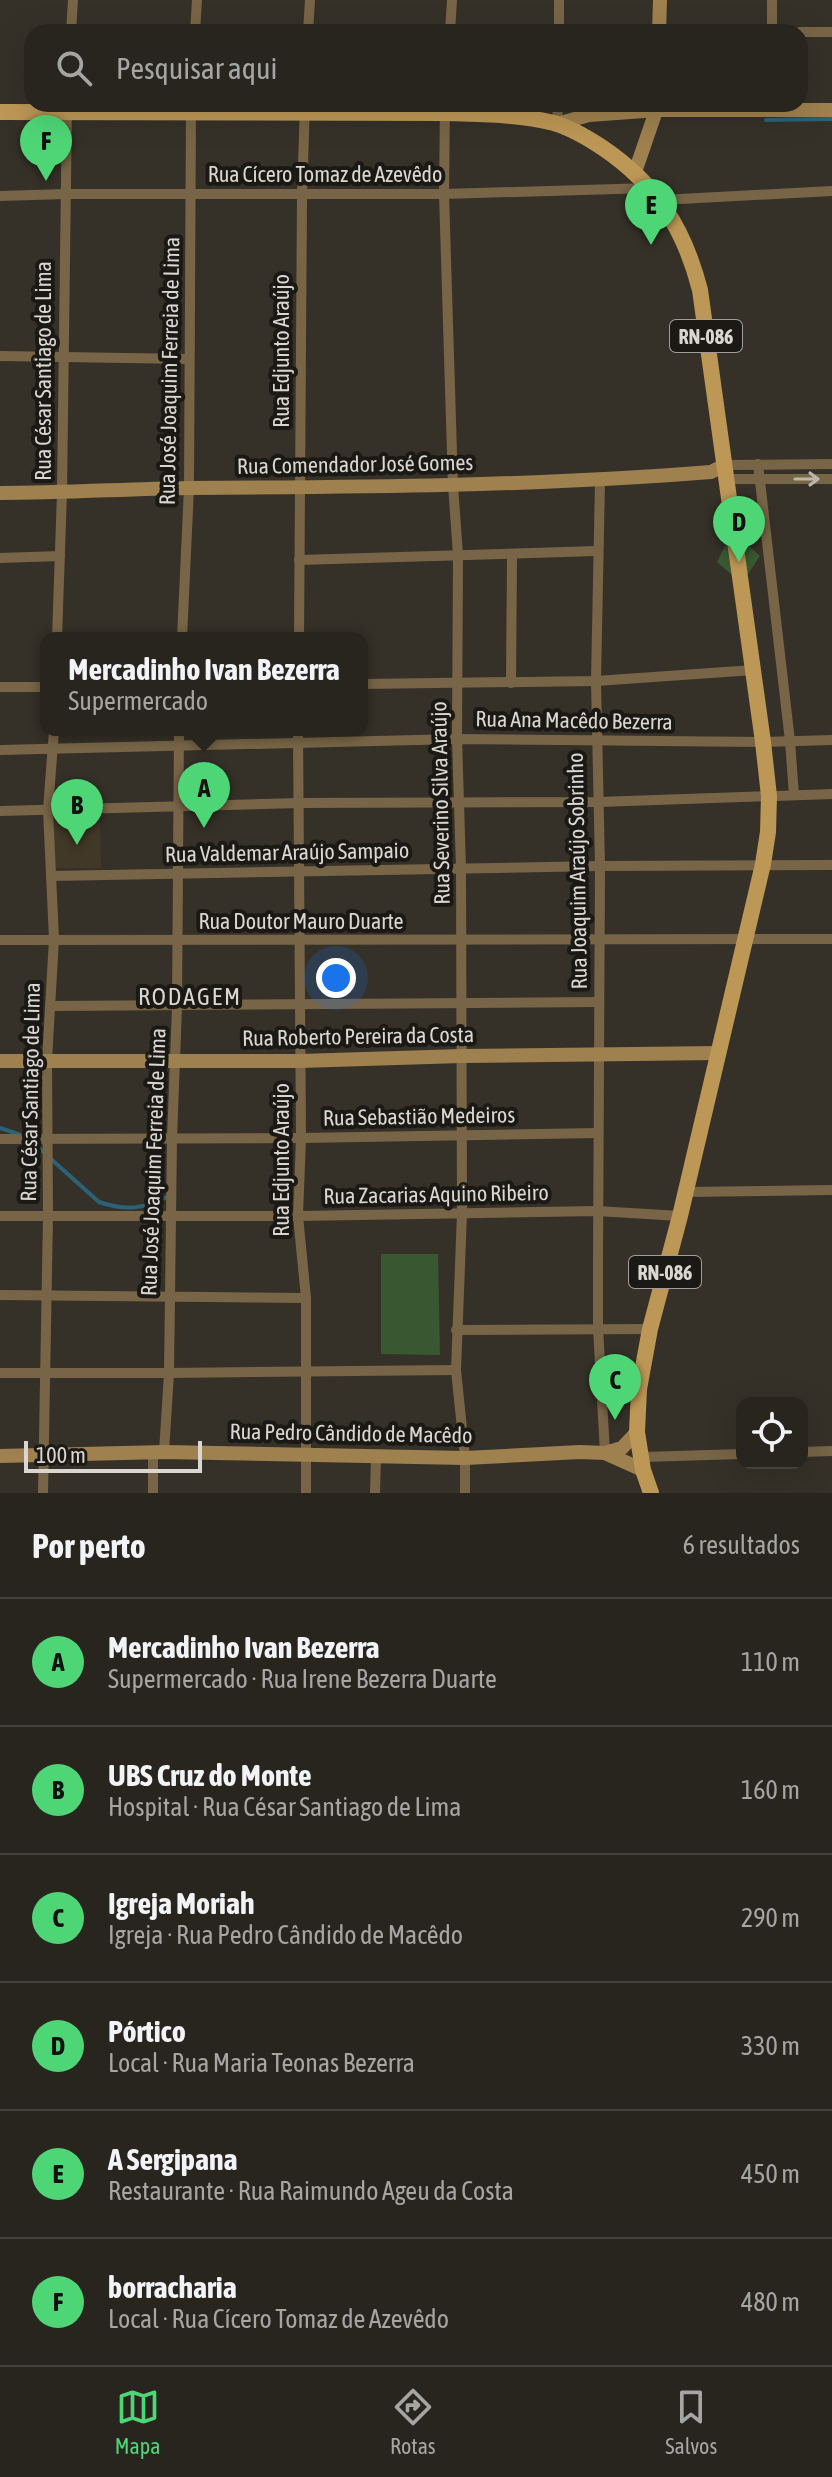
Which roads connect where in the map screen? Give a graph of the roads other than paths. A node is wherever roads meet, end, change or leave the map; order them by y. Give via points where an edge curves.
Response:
1 (73, 0) edge
2 (197, 0) edge
3 (310, 0) edge
4 (452, 0) edge
5 (559, 0) edge
6 (660, 0) edge
7 (772, 0) edge
8 (72, 24) edge
9 (196, 24) edge
10 (308, 24) edge
11 (450, 24) edge
12 (559, 24) edge
13 (659, 24) edge
14 (772, 24) edge
15 (808, 32) edge
16 (832, 32) edge
17 (808, 110) edge
18 (832, 110) edge
19 (24, 111) edge
20 (0, 112) edge
21 (66, 112) edge
22 (190, 112) edge
23 (305, 112) edge
24 (444, 112) edge
25 (478, 112) edge
26 (558, 112) edge
27 (615, 112) edge
28 (656, 112) edge
29 (557, 124) junction
30 (635, 172) junction
31 (832, 191) edge
32 (65, 194) junction
33 (190, 194) junction
34 (444, 194) junction
35 (656, 194) junction
36 (302, 195) junction
37 (0, 196) edge
38 (0, 356) edge
39 (63, 356) junction
40 (189, 359) junction
41 (758, 464) junction
42 (832, 464) edge
43 (721, 472) junction
44 (760, 479) junction
45 (832, 479) edge
46 (600, 481) junction
47 (453, 485) junction
48 (189, 488) junction
49 (301, 489) junction
50 (0, 493) edge
51 (62, 493) junction
52 (597, 551) junction
53 (458, 555) junction
54 (512, 555) junction
55 (60, 556) junction
56 (0, 558) edge
57 (299, 560) junction
58 (57, 632) edge
59 (182, 632) edge
60 (299, 632) edge
61 (754, 670) junction
62 (596, 681) junction
63 (458, 683) junction
64 (511, 683) junction
65 (368, 684) edge
66 (0, 687) edge
67 (40, 687) edge
68 (54, 736) edge
69 (179, 736) edge
70 (298, 736) edge
71 (457, 739) junction
72 (832, 740) edge
73 (596, 741) junction
74 (790, 741) junction
75 (763, 742) junction
76 (298, 744) junction
77 (178, 746) junction
78 (54, 748) junction
79 (0, 750) edge
80 (832, 794) edge
81 (794, 795) junction
82 (769, 796) junction
83 (598, 802) junction
84 (298, 803) junction
85 (459, 803) junction
86 (178, 806) junction
87 (48, 810) junction
88 (0, 811) edge
89 (763, 864) junction
90 (832, 865) edge
91 (600, 866) junction
92 (461, 868) junction
93 (299, 873) junction
94 (179, 875) junction
95 (51, 876) junction
96 (598, 938) junction
97 (746, 938) junction
98 (54, 939) junction
99 (832, 939) edge
100 (0, 940) edge
101 (300, 940) junction
102 (176, 941) junction
103 (461, 941) junction
104 (599, 1002) junction
105 (462, 1003) junction
106 (300, 1005) junction
107 (52, 1006) junction
108 (177, 1007) junction
109 (718, 1053) junction
110 (598, 1055) junction
111 (462, 1056) junction
112 (47, 1060) junction
113 (0, 1061) edge
114 (175, 1061) junction
115 (300, 1061) junction
116 (598, 1133) junction
117 (462, 1135) junction
118 (47, 1137) junction
119 (301, 1138) junction
120 (0, 1139) edge
121 (172, 1139) junction
122 (832, 1190) edge
123 (686, 1192) junction
124 (597, 1211) junction
125 (462, 1213) junction
126 (0, 1216) edge
127 (48, 1216) junction
128 (172, 1216) junction
129 (298, 1216) junction
130 (680, 1216) junction
131 (0, 1295) edge
132 (46, 1296) junction
133 (169, 1296) junction
134 (306, 1298) junction
135 (598, 1328) junction
136 (650, 1329) junction
137 (456, 1330) junction
138 (456, 1370) junction
139 (306, 1371) junction
140 (0, 1373) edge
141 (44, 1373) junction
142 (169, 1373) junction
143 (637, 1432) junction
144 (832, 1451) edge
145 (159, 1452) junction
146 (808, 1452) edge
147 (605, 1453) junction
148 (306, 1454) junction
149 (736, 1455) edge
150 (0, 1456) edge
151 (43, 1456) junction
152 (376, 1456) junction
153 (465, 1458) junction
154 (642, 1464) junction
155 (43, 1493) edge
156 (153, 1493) edge
157 (306, 1493) edge
158 (375, 1493) edge
159 (465, 1493) edge
160 (651, 1493) edge

1 - 8 street
2 - 9 street
3 - 10 street
4 - 11 street
5 - 12 street
6 - 13 street
7 - 14 street
15 - 16 street
17 - 18 street
19 - 20 main road, RN-086
21 - 32 street, Rua César Santiago de Lima
22 - 33 street, Rua José Joaquim Ferreia de Lima
23 - 36 street, Rua Edjunto Araújo
24 - 34 street, Rua Severino Silva Araújo
25 - 29 main road, RN-086
26 - 29 street
27 - 29 street
28 - 30 street
29 - 30 main road, RN-086
30 - 35 main road, RN-086
31 - 35 street, Rua Cícero Tomaz de Azevêdo
32 - 33 street, Rua Cícero Tomaz de Azevêdo
32 - 37 street, Rua Cícero Tomaz de Azevêdo
32 - 39 street, Rua César Santiago de Lima
33 - 36 street, Rua Cícero Tomaz de Azevêdo
33 - 40 street, Rua José Joaquim Ferreia de Lima
34 - 35 street, Rua Cícero Tomaz de Azevêdo
34 - 36 street, Rua Cícero Tomaz de Azevêdo
34 - 47 street, Rua Severino Silva Araújo
35 - 43 main road, RN-086 via 687,249 700,290
36 - 49 street, Rua Edjunto Araújo
38 - 39 street
39 - 40 street
39 - 51 street, Rua César Santiago de Lima
40 - 48 street, Rua José Joaquim Ferreia de Lima
41 - 42 street
41 - 43 street
41 - 44 street
43 - 44 street
43 - 46 street, Rua Comendador José Gomes
43 - 61 main road, RN-086
44 -> 45 street
44 - 74 street
46 - 47 street, Rua Comendador José Gomes
46 - 52 street, Rua Joaquim Araújo Sobrinho
47 - 49 street, Rua Comendador José Gomes
47 - 53 street, Rua Severino Silva Araújo
48 - 49 street, Rua Comendador José Gomes
48 - 51 street, Rua Comendador José Gomes
48 - 59 street, Rua José Joaquim Ferreia de Lima
49 - 57 street, Rua Edjunto Araújo
50 - 51 street, Rua Comendador José Gomes
51 - 55 street, Rua César Santiago de Lima
52 - 54 street
52 - 62 street, Rua Joaquim Araújo Sobrinho
53 - 54 street
53 - 57 street
53 - 63 street, Rua Severino Silva Araújo
54 - 64 street
55 - 56 street
55 - 58 street, Rua César Santiago de Lima
57 - 60 street, Rua Edjunto Araújo
61 - 62 street
61 - 75 main road, RN-086
62 - 64 street
62 - 73 street, Rua Joaquim Araújo Sobrinho
63 - 64 street
63 - 65 street
63 - 71 street, Rua Severino Silva Araújo
66 - 67 street
68 - 78 street, Rua César Santiago de Lima
69 - 77 street, Rua José Joaquim Ferreia de Lima
70 - 76 street, Rua Edjunto Araújo
71 - 73 street, Rua Ana Macêdo Bezerra
71 - 76 street, Rua Ana Macêdo Bezerra
71 - 85 street, Rua Severino Silva Araújo
72 - 74 street, Rua Ana Macêdo Bezerra
73 - 75 street, Rua Ana Macêdo Bezerra
73 - 83 street, Rua Joaquim Araújo Sobrinho
74 - 75 street, Rua Ana Macêdo Bezerra
74 - 81 street
75 - 82 main road, RN-086
76 - 77 street, Rua Ana Macêdo Bezerra
76 - 84 street, Rua Edjunto Araújo
77 - 78 street, Rua Ana Macêdo Bezerra
77 - 86 street, Rua José Joaquim Ferreia de Lima
78 - 79 street, Rua Ana Macêdo Bezerra
78 - 87 street, Rua César Santiago de Lima
80 - 81 street
81 - 82 street
82 - 83 street
82 - 89 main road, RN-086
83 - 85 street
83 - 91 street, Rua Joaquim Araújo Sobrinho
84 - 85 street
84 - 86 street
84 - 93 street, Rua Edjunto Araújo
85 - 92 street, Rua Severino Silva Araújo
86 - 87 street
86 - 94 street, Rua José Joaquim Ferreia de Lima
87 - 88 street
87 - 95 street, Rua César Santiago de Lima
89 - 90 street, Rua Valdemar Araújo Sampaio
89 - 91 street, Rua Valdemar Araújo Sampaio
89 - 97 main road, RN-086
91 - 92 street, Rua Valdemar Araújo Sampaio
91 - 96 street, Rua Joaquim Araújo Sobrinho
92 - 93 street, Rua Valdemar Araújo Sampaio
92 - 103 street, Rua Severino Silva Araújo
93 - 94 street, Rua Valdemar Araújo Sampaio
93 - 101 street, Rua Edjunto Araújo
94 - 95 street, Rua Valdemar Araújo Sampaio
94 - 102 street, Rua José Joaquim Ferreia de Lima
95 - 98 street, Rua César Santiago de Lima
96 - 97 street, Rua Doutor Mauro Duarte
96 - 103 street, Rua Doutor Mauro Duarte
96 - 104 street, Rua Joaquim Araújo Sobrinho
97 - 99 street, Rua Doutor Mauro Duarte
97 - 109 main road, RN-086
98 - 100 street, Rua Doutor Mauro Duarte
98 - 102 street, Rua Doutor Mauro Duarte
98 - 107 street, Rua César Santiago de Lima
101 - 102 street, Rua Doutor Mauro Duarte
101 - 103 street, Rua Doutor Mauro Duarte
101 - 106 street, Rua Edjunto Araújo
102 - 108 street, Rua José Joaquim Ferreia de Lima
103 - 105 street, Rua Severino Silva Araújo
104 - 105 street
104 - 110 street, Rua Joaquim Araújo Sobrinho
105 - 106 street
105 - 111 street, Rua Severino Silva Araújo
106 - 108 street
106 - 115 street, Rua Edjunto Araújo
107 - 108 street
107 - 112 street, Rua César Santiago de Lima
108 - 114 street, Rua José Joaquim Ferreia de Lima
109 - 110 street, Rua Roberto Pereira da Costa
109 - 123 main road, RN-086
110 - 111 street, Rua Roberto Pereira da Costa
110 - 116 street, Rua Joaquim Araújo Sobrinho
111 - 115 street, Rua Roberto Pereira da Costa
111 - 117 street, Rua Severino Silva Araújo
112 - 113 street, Rua Roberto Pereira da Costa
112 - 114 street, Rua Roberto Pereira da Costa
112 - 118 street, Rua César Santiago de Lima
114 - 115 street, Rua Roberto Pereira da Costa
114 - 121 street, Rua José Joaquim Ferreia de Lima
115 - 119 street, Rua Edjunto Araújo
116 - 117 street, Rua Sebastião Medeiros
116 - 124 street, Rua Joaquim Araújo Sobrinho
117 - 119 street, Rua Sebastião Medeiros
117 - 125 street, Rua Severino Silva Araújo
118 - 120 street, Rua Sebastião Medeiros
118 - 121 street, Rua Sebastião Medeiros
118 - 127 street, Rua César Santiago de Lima
119 - 121 street, Rua Sebastião Medeiros
119 - 129 street, Rua Edjunto Araújo
121 - 128 street, Rua José Joaquim Ferreia de Lima
122 - 123 street
123 - 130 main road, RN-086
124 - 125 street, Rua Zacarias Aquino Ribeiro
124 - 130 street, Rua Zacarias Aquino Ribeiro
124 - 135 street, Rua Joaquim Araújo Sobrinho
125 - 129 street, Rua Zacarias Aquino Ribeiro
125 - 137 street, Rua Severino Silva Araújo
126 - 127 street, Rua Zacarias Aquino Ribeiro
127 - 128 street, Rua Zacarias Aquino Ribeiro
127 - 132 street, Rua César Santiago de Lima
128 - 129 street, Rua Zacarias Aquino Ribeiro
128 - 133 street, Rua José Joaquim Ferreia de Lima
129 - 134 street, Rua Edjunto Araújo
130 - 136 main road, RN-086
131 - 132 street
132 - 133 street
132 - 141 street, Rua César Santiago de Lima
133 - 134 street
133 - 142 street, Rua José Joaquim Ferreia de Lima
134 - 139 street, Rua Edjunto Araújo
135 - 136 street
135 - 137 street
135 - 147 street, Rua Joaquim Araújo Sobrinho
136 - 143 main road, RN-086
137 - 138 street, Rua Severino Silva Araújo
138 - 139 street
138 - 153 street, Rua Severino Silva Araújo
139 - 142 street
139 - 148 street, Rua Edjunto Araújo
140 - 141 street
141 - 142 street
141 - 151 street, Rua César Santiago de Lima
142 - 145 street, Rua José Joaquim Ferreia de Lima
143 - 147 street via 622,1448
143 - 154 main road, RN-086
144 - 146 street
145 - 148 street, Rua Pedro Cândido de Macêdo
145 - 151 street, Rua Pedro Cândido de Macêdo
145 - 156 street, Rua José Joaquim Ferreia de Lima
147 - 153 street, Rua Pedro Cândido de Macêdo
147 - 154 street
148 - 152 street, Rua Pedro Cândido de Macêdo
148 - 157 street, Rua Edjunto Araújo
149 - 154 street
150 - 151 street, Rua Pedro Cândido de Macêdo
151 - 155 street, Rua César Santiago de Lima
152 - 153 street, Rua Pedro Cândido de Macêdo
152 - 158 street
153 - 159 street, Rua Severino Silva Araújo
154 - 160 main road, RN-086

